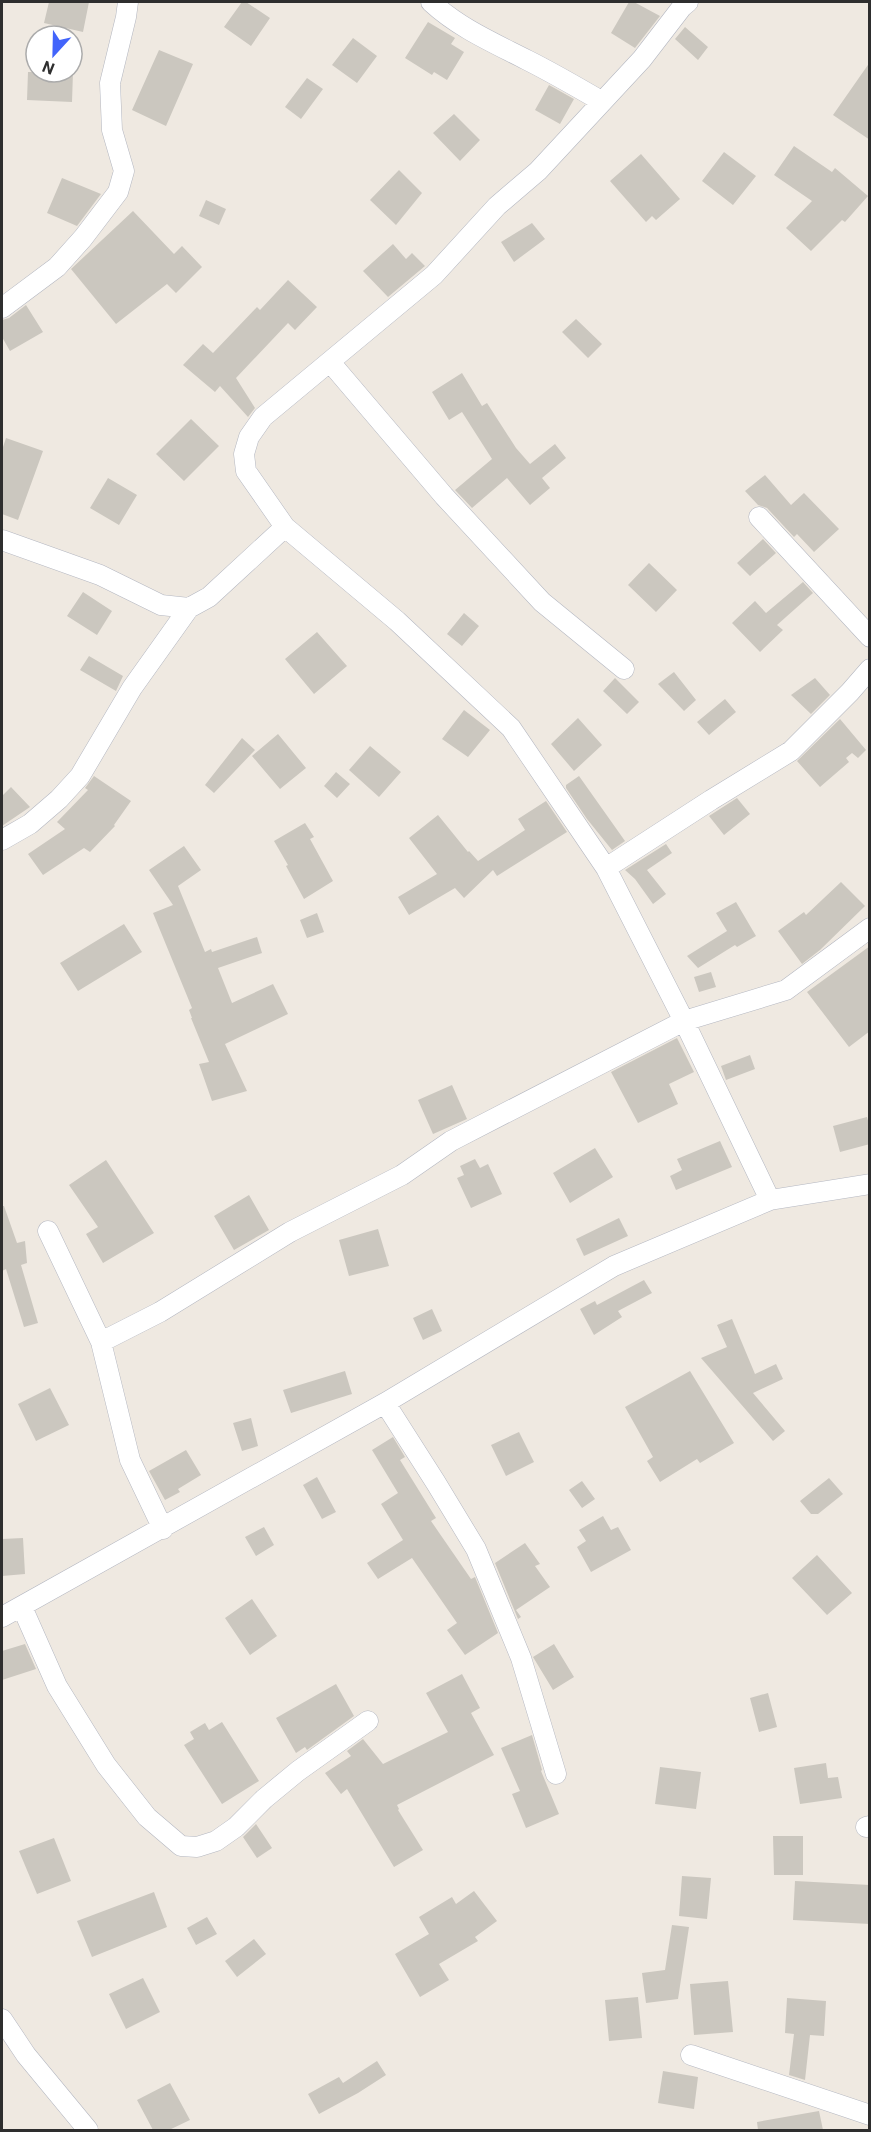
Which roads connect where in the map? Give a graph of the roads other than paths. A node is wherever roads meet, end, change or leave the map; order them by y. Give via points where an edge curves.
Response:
1 (128, 2) edge
2 (431, 2) edge
3 (688, 2) edge
4 (601, 101) junction
5 (2, 308) edge
6 (330, 362) junction
7 (759, 517) dead end
8 (285, 527) junction
9 (2, 540) edge
10 (189, 608) junction
11 (870, 637) edge
12 (624, 669) dead end
13 (870, 669) edge
14 (2, 840) edge
15 (606, 868) junction
16 (870, 928) edge
17 (684, 1021) junction
18 (870, 1184) edge
19 (770, 1200) junction
20 (48, 1231) dead end
21 (101, 1342) junction
22 (385, 1403) junction
23 (163, 1528) junction
24 (22, 1607) junction
25 (2, 1617) edge
26 (368, 1721) dead end
27 (556, 1774) dead end
28 (2, 2019) edge
29 (691, 2055) dead end
30 (870, 2115) edge
31 (88, 2130) edge

1 - 5 street via 110,83 112,130 124,171 118,192 57,267
2 - 4 street via 477,34
3 - 4 street via 642,59
4 - 6 street via 538,171 496,206 434,275
6 - 8 street via 263,417 249,436 244,454 246,471
6 - 12 street via 444,496 542,602
7 - 11 street
8 - 10 street via 209,597
8 - 15 street via 397,621 511,728
9 - 10 street via 100,575 161,604
10 - 14 street via 132,688 80,776 30,824
13 - 15 street via 791,751
15 - 17 street
16 - 17 street via 786,990
17 - 19 street
17 - 21 street via 452,1141 402,1175 290,1232 160,1312
18 - 19 street
19 - 22 street via 614,1266
20 - 21 street
21 - 23 street via 130,1460
22 - 23 street
22 - 27 street via 476,1549 521,1658
23 - 24 street
24 - 25 street
24 - 26 street via 57,1686 106,1765 147,1818 181,1845 216,1841 298,1771
28 - 31 street via 26,2055
29 - 30 street

